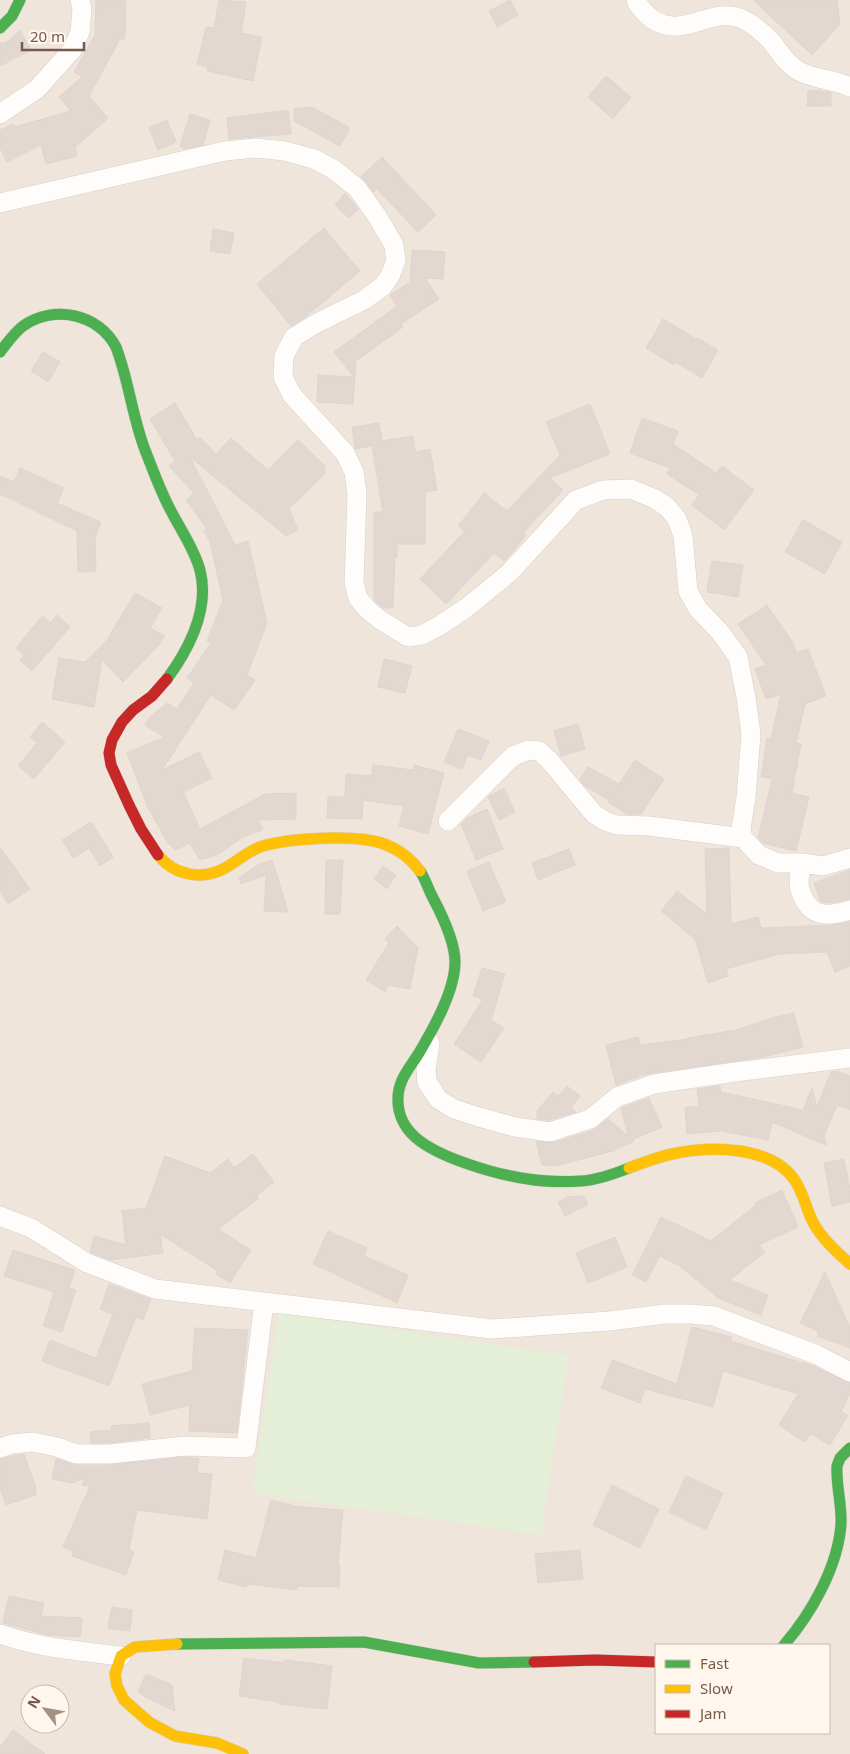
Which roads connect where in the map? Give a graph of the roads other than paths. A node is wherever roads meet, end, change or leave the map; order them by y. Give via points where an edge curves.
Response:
1 (20, 0) edge
2 (80, 0) edge
3 (636, 0) edge
4 (0, 28) edge
5 (850, 87) edge
6 (0, 114) edge
7 (0, 203) edge
8 (0, 352) edge
9 (448, 821) dead end
10 (743, 838) junction
11 (850, 858) edge
12 (802, 863) junction
13 (850, 910) edge
14 (432, 1027) junction
15 (850, 1058) edge
16 (0, 1216) edge
17 (850, 1264) edge
18 (264, 1302) junction
19 (850, 1372) edge
20 (0, 1448) edge
21 (850, 1448) edge
22 (0, 1634) edge
23 (785, 1644) edge
24 (121, 1656) junction
25 (655, 1662) edge
26 (243, 1754) edge

1 - 4 street via 12,16
2 - 6 street via 80,32 72,50 37,89
3 - 5 street via 652,19 670,27 688,26 727,15 742,19 769,39 798,71
7 - 10 street via 225,151 256,148 314,159 357,188 394,245 396,261 383,286 364,300 294,336 284,356 283,377 292,396 344,453 354,472 357,494 354,583 358,598 379,619 408,637 422,635 466,608 509,573 576,500 603,490 631,489 655,499 667,507 680,527 688,591 698,609 738,657 751,734 741,829
8 - 14 street via 21,328 46,315 84,317 101,327 112,339 148,460 201,571 204,593 195,631 172,673 152,697 132,710 117,726 111,742 109,758 120,785 159,856 173,869 187,874 205,874 223,869 254,849 286,842 382,842 406,856 424,876 442,914 456,959 453,979
9 - 10 street via 513,756 529,750 539,751 549,760 594,814 605,821 617,825
10 - 12 street via 759,855 778,863
11 - 12 street via 823,866
12 - 13 street via 799,882 802,896 813,912 824,915
14 - 15 street via 427,1082 438,1099 454,1109 479,1117 550,1132 590,1119 617,1097 654,1084
14 - 17 street via 407,1070 398,1096 401,1118 409,1132 421,1142 448,1156 500,1175 544,1182 593,1180 670,1154 715,1149 753,1155 788,1171 800,1187 817,1229
16 - 18 street via 31,1228 87,1263 155,1289
18 - 19 street via 492,1329 665,1314 714,1316 815,1354
18 - 20 street via 246,1448 185,1446 100,1454 76,1454 33,1442
21 - 23 street via 839,1458 836,1472 842,1518 835,1552 826,1579
22 - 24 street via 46,1647
24 - 25 street via 135,1647 149,1645 364,1642 478,1663
24 - 26 street via 115,1674 117,1686 124,1700 136,1712 175,1736 217,1743

